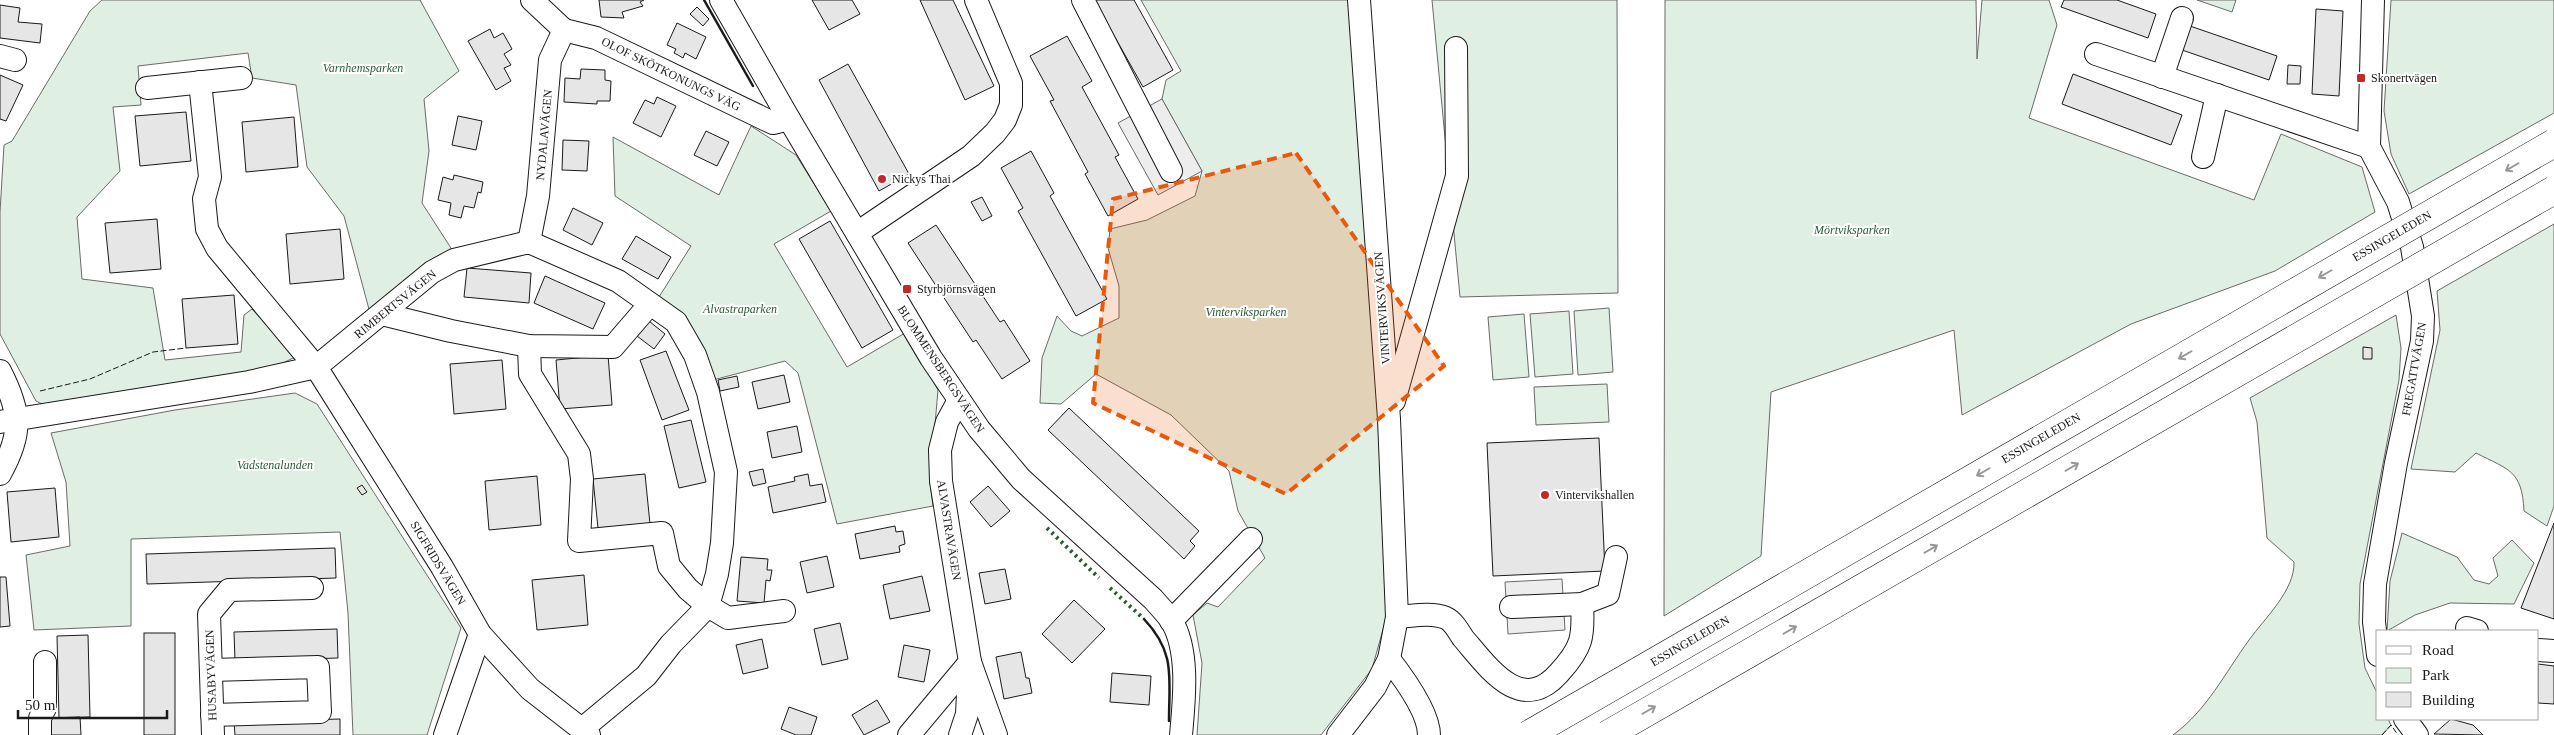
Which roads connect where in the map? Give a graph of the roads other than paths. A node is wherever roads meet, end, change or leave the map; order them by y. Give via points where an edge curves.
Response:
1 (532, 0) edge
2 (721, 0) edge
3 (976, 0) edge
4 (1083, 0) edge
5 (1360, 0) edge
6 (2373, 0) edge
7 (2182, 18) dead end
8 (564, 30) junction
9 (1456, 48) dead end
10 (2096, 54) dead end
11 (2162, 77) junction
12 (241, 78) dead end
13 (200, 82) junction
14 (147, 88) dead end
15 (2217, 95) junction
16 (789, 119) junction
17 (2554, 143) edge
18 (2368, 147) junction
19 (2203, 158) dead end
20 (1171, 172) dead end
21 (2554, 190) edge
22 (857, 233) junction
23 (529, 242) junction
24 (650, 304) junction
25 (382, 314) junction
26 (529, 346) junction
27 (316, 367) junction
28 (0, 371) edge
29 (959, 400) junction
30 (1389, 418) junction
31 (9, 421) edge
32 (0, 474) edge
33 (1251, 539) dead end
34 (1616, 557) dead end
35 (312, 588) dead end
36 (1582, 604) junction
37 (708, 606) junction
38 (1511, 607) dead end
39 (784, 612) dead end
40 (1397, 617) junction
41 (1171, 620) junction
42 (480, 634) junction
43 (2376, 638) edge
44 (2539, 650) edge
45 (2554, 651) edge
46 (1389, 659) junction
47 (45, 662) dead end
48 (970, 662) junction
49 (211, 670) junction
50 (2405, 720) edge
51 (212, 725) edge
52 (585, 732) edge
53 (40, 735) edge
54 (444, 735) edge
55 (909, 735) edge
56 (960, 735) edge
57 (996, 735) edge
58 (1181, 735) edge
59 (1338, 735) edge
60 (1429, 735) edge
61 (1528, 735) edge
62 (1607, 735) edge
63 (2417, 735) edge

1 - 8 street, OLOF SKÖTKONUNGS VÄG
2 - 16 street, BLOMMENSBERGSVÄGEN
3 - 22 street via 1011,83 1011,105 1005,120 971,156
4 - 20 street
5 - 30 street, VINTERVIKSVÄGEN
6 - 18 street
7 - 11 street
8 - 16 street, OLOF SKÖTKONUNGS VÄG via 596,38 773,123
8 - 23 street, NYDALAVÄGEN via 550,60 538,196
9 - 30 street via 1457,176
10 - 11 street
11 - 15 street
12 - 13 street
13 - 14 street
13 - 27 street, SIGFRIDSVÄGEN via 210,178 204,199 207,229 216,248
15 - 18 street
15 - 19 street
16 - 22 street, BLOMMENSBERGSVÄGEN
17 -> 61 highway, ESSINGELEDEN, bridge
18 - 43 street, FREGATTVÄGEN via 2398,202 2412,247 2423,316 2422,341 2375,584
62 -> 21 highway, bridge
22 - 29 street, BLOMMENSBERGSVÄGEN
23 - 24 street via 618,281
23 - 25 street, RIMBERTSVÄGEN via 454,260 432,272
24 - 26 street via 613,347
24 - 37 street via 676,322 695,355 708,392 726,472 722,543
25 - 26 street
25 - 27 street, RIMBERTSVÄGEN
26 - 37 street via 530,374 579,454 582,479 579,541 662,533 669,566
27 - 31 street via 249,382
27 - 42 street, SIGFRIDSVÄGEN via 442,567
28 - 31 street via 14,398
29 - 41 street, BLOMMENSBERGSVÄGEN via 1022,479 1154,599
29 - 48 street, ALVASTRAVÄGEN via 947,422 940,450 941,481
30 - 40 street, VINTERVIKSVÄGEN
31 - 32 street via 14,444
33 - 41 street
34 - 36 street via 1608,594
35 - 49 street, HUSABYVÄGEN via 229,590 209,614
36 - 38 street
36 - 40 street via 1584,632 1573,658 1554,678 1536,689 1519,689 1501,681 1448,618 1429,614
37 - 39 street via 728,618
37 - 52 street via 646,676
40 - 46 street, VINTERVIKSVÄGEN
41 - 58 street, BLOMMENSBERGSVÄGEN via 1178,636 1183,665
42 - 52 street, SIGFRIDSVÄGEN via 530,689
42 - 54 street
44 - 45 street
46 - 59 street, VINTERVIKSVÄGEN via 1375,687
46 - 60 street via 1402,675 1429,725
47 - 53 street via 45,708 40,718
48 - 55 street
48 - 56 street via 966,714
48 - 57 street, ALVASTRAVÄGEN
49 - 51 street, HUSABYVÄGEN
49 - 51 street via 318,667 320,712
50 - 63 street

